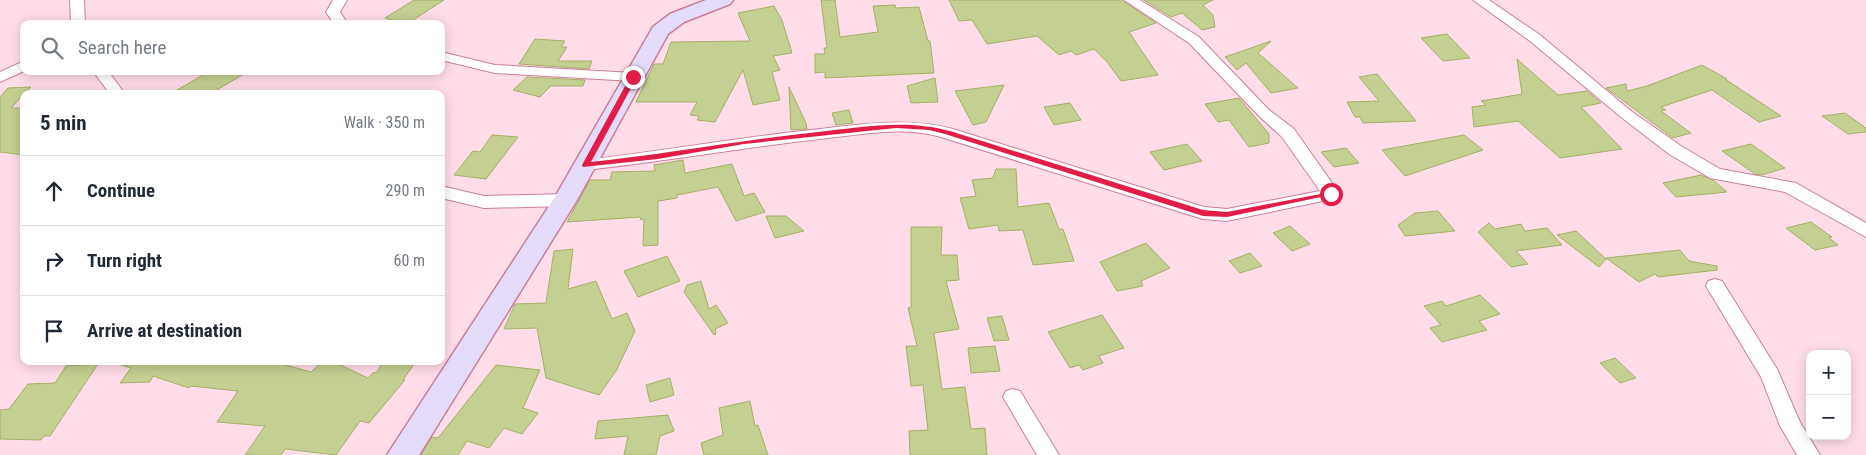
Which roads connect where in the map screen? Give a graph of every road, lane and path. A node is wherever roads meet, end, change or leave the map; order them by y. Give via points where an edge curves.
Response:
1 (78, 0) edge
2 (340, 0) edge
3 (723, 0) edge
4 (1131, 0) edge
5 (1480, 0) edge
6 (78, 20) edge
7 (338, 20) edge
8 (445, 57) edge
9 (20, 67) edge
10 (103, 75) edge
11 (633, 77) junction
12 (0, 78) edge
13 (115, 90) edge
14 (586, 165) junction
15 (445, 193) edge
16 (565, 200) junction
17 (1866, 231) edge
18 (1714, 286) dead end
19 (1012, 397) dead end
20 (402, 455) edge
21 (1048, 455) edge
22 (1809, 455) edge

1 - 6 street
2 - 7 street via 333,12
3 - 11 street via 677,18 660,32
4 - 14 street via 1194,40 1264,113 1288,132 1331,194 1227,215 1203,213 947,133 929,128 896,126 744,142
5 - 17 street via 1535,38 1675,150 1716,174 1790,187
8 - 11 street via 495,69
9 - 12 street
10 - 13 street
11 - 14 street
14 - 16 street
15 - 16 street via 484,202
16 - 20 street
18 - 22 street via 1770,375 1791,426
19 - 21 street

